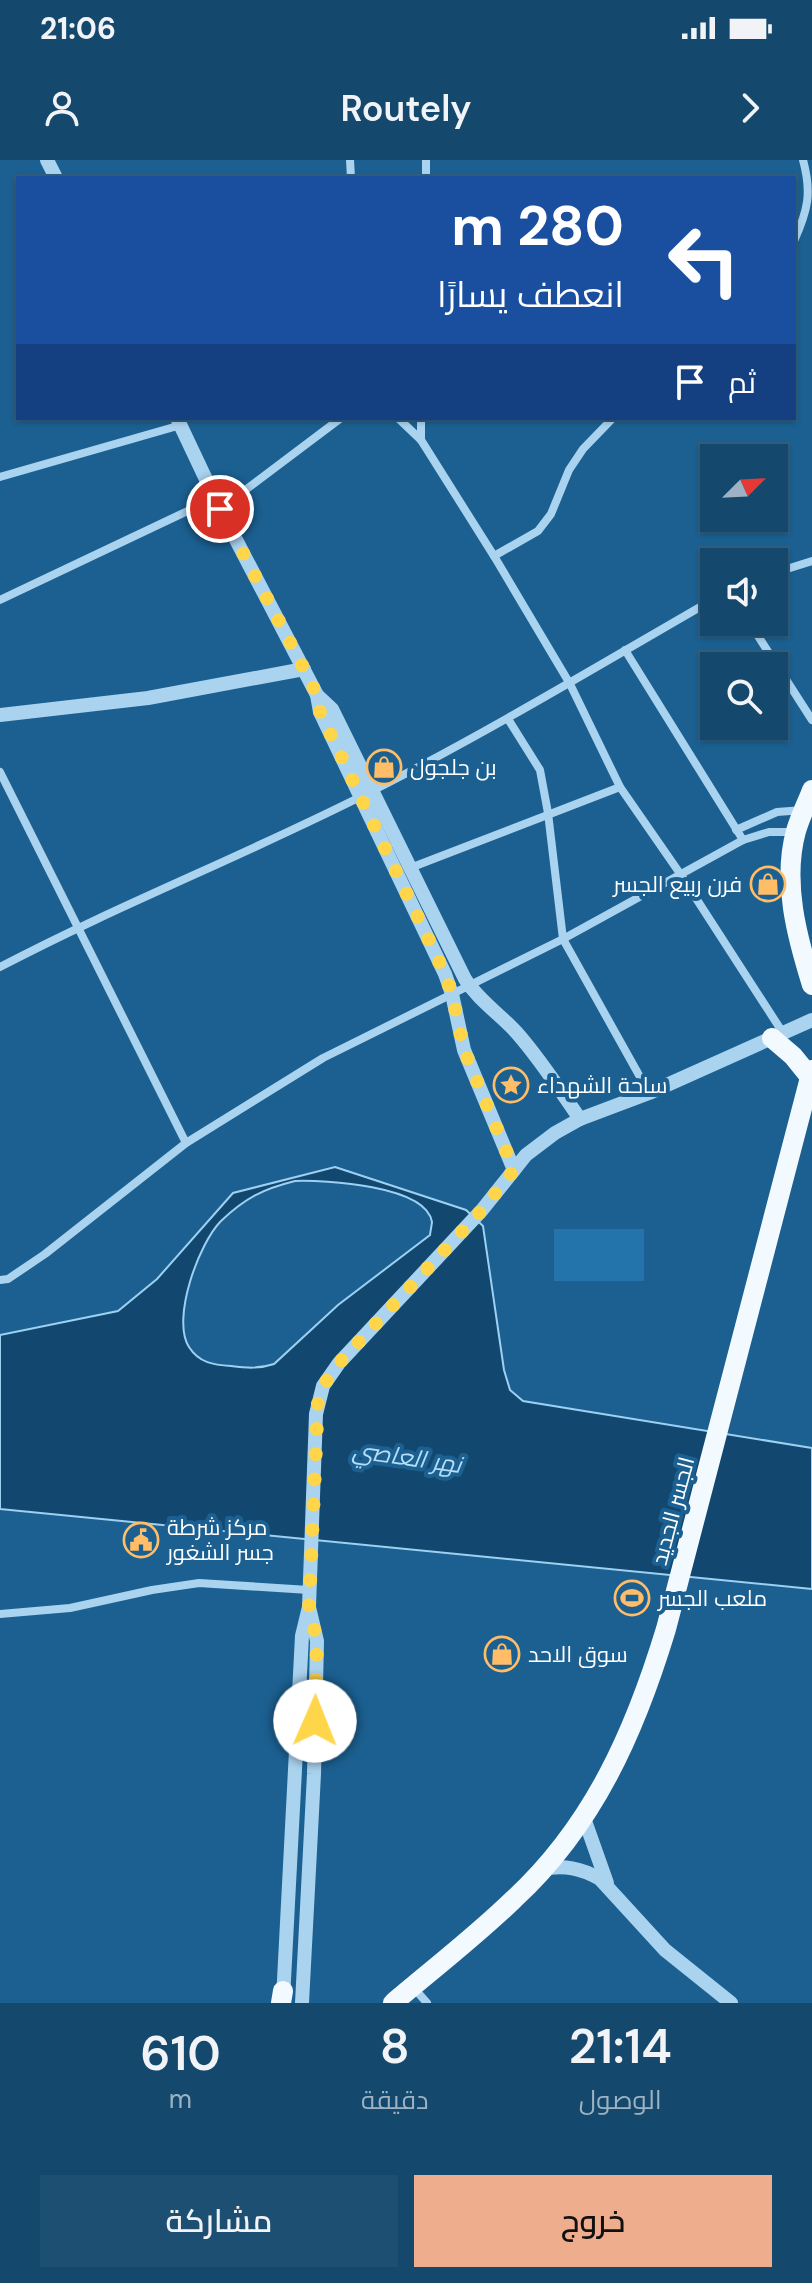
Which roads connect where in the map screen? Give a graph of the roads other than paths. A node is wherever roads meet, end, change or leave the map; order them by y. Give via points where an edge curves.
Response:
1 (803, 160) edge
2 (796, 237) edge
3 (338, 420) edge
4 (400, 420) edge
5 (421, 420) edge
6 (611, 420) edge
7 (179, 421) edge
8 (421, 440) junction
9 (0, 477) edge
10 (218, 504) junction
11 (494, 556) junction
12 (812, 561) edge
13 (788, 569) edge
14 (0, 600) edge
15 (700, 607) edge
16 (758, 636) edge
17 (625, 650) junction
18 (304, 669) junction
19 (570, 684) junction
20 (0, 715) edge
21 (508, 719) junction
22 (812, 720) edge
23 (0, 772) edge
24 (620, 787) junction
25 (812, 790) edge
26 (366, 794) junction
27 (804, 810) junction
28 (548, 813) junction
29 (736, 830) junction
30 (796, 832) junction
31 (743, 840) junction
32 (409, 868) junction
33 (681, 875) junction
34 (79, 926) junction
35 (563, 939) junction
36 (0, 967) edge
37 (812, 985) edge
38 (469, 986) junction
39 (452, 994) junction
40 (812, 1020) edge
41 (777, 1036) junction
42 (811, 1074) edge
43 (649, 1093) junction
44 (580, 1119) junction
45 (186, 1143) junction
46 (514, 1170) junction
47 (0, 1280) edge
48 (309, 1590) junction
49 (309, 1607) junction
50 (0, 1614) edge
51 (584, 1818) junction
52 (543, 1869) junction
53 (608, 1887) junction
54 (413, 1986) junction
55 (283, 1999) edge
56 (302, 2003) edge
57 (393, 2003) edge
58 (427, 2003) edge
59 (731, 2003) edge

1 - 2 street via 810,206
3 - 10 street
4 - 8 street
5 - 8 street
6 - 11 street via 569,470 538,531
7 - 9 street
7 - 10 street
8 - 11 street
10 - 14 street
10 - 18 street
11 - 19 street
12 - 13 street
15 - 17 street
16 - 22 street
17 - 19 street
17 - 29 street
18 - 20 street via 148,698
18 - 26 street via 320,712
19 - 21 street
19 - 24 street
21 - 26 street
21 - 28 street via 540,770
23 - 34 street
24 - 28 street
24 - 33 street
25 - 27 main road
26 - 32 street
26 - 34 street
26 - 39 street
27 - 29 street via 777,812
27 - 30 main road
28 - 32 street
28 - 35 street
29 - 31 street
30 - 31 street via 769,832
30 - 37 main road via 792,901
31 - 33 street
32 - 38 street
33 - 35 street
33 - 41 street
34 - 36 street
34 - 45 street
35 - 38 street
35 - 43 street
38 - 39 street
38 - 44 street via 528,1046
39 - 45 street via 323,1058
39 - 46 street via 464,1050
40 - 41 street
41 - 42 main road
41 - 43 street
42 - 51 main road, الجسر الجديد via 666,1629 633,1726
43 - 44 street
44 - 46 street via 526,1155
45 - 47 street via 45,1254
46 - 48 street via 323,1386 316,1414
48 - 49 street
48 - 50 street via 199,1583 70,1608
49 - 55 street via 302,1636
49 - 56 street via 317,1641
51 - 52 main road, الجسر الجديد
51 - 53 street
52 - 53 street via 578,1869
52 - 54 main road, الجسر الجديد
53 - 59 street via 665,1950
54 - 57 main road, الجسر الجديد
54 - 58 street

